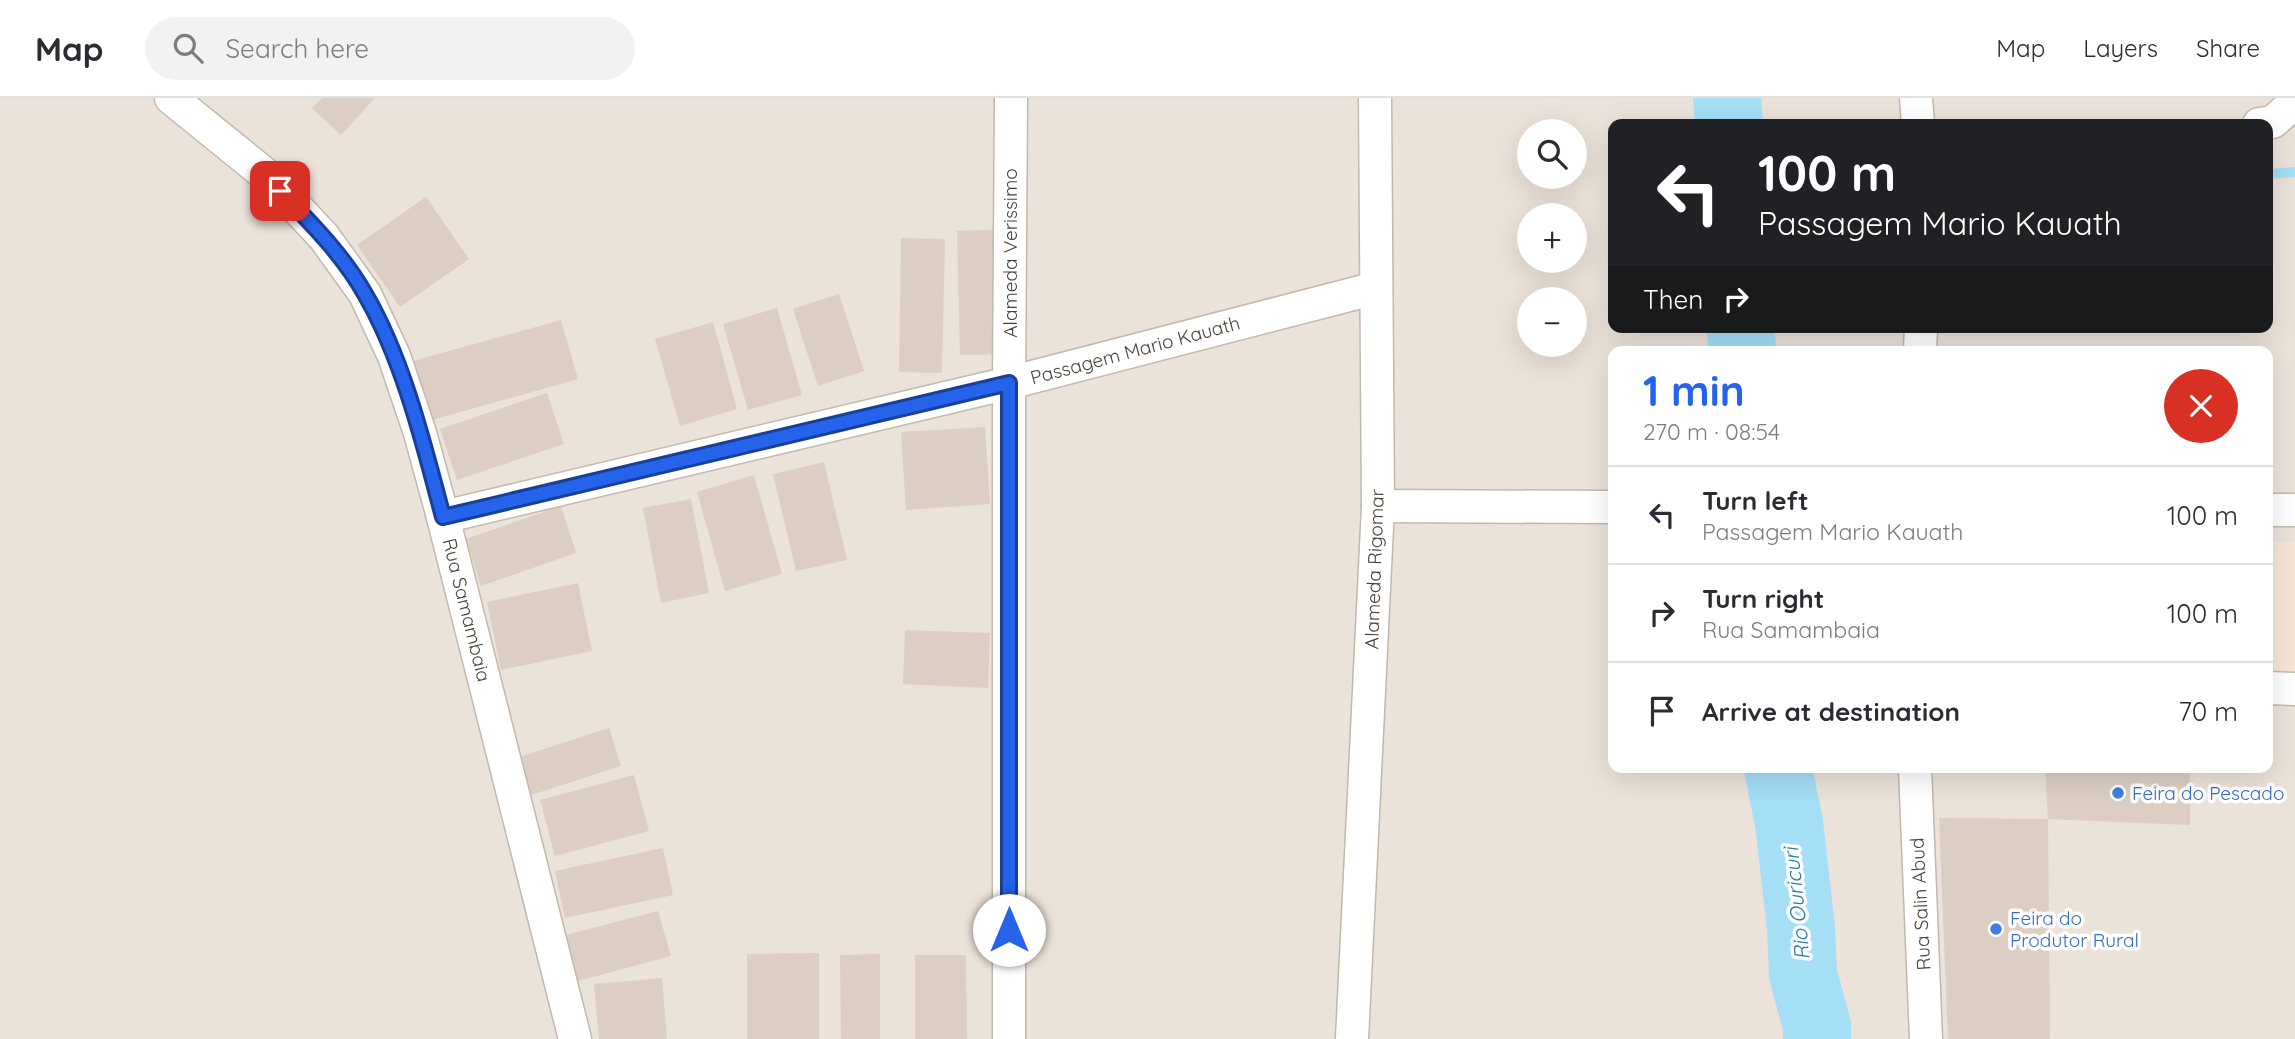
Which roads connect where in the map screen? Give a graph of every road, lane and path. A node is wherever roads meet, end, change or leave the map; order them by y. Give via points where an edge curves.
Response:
1 (171, 98) edge
2 (1011, 98) edge
3 (1375, 98) edge
4 (1916, 98) edge
5 (2295, 102) edge
6 (1918, 119) edge
7 (2273, 122) edge
8 (1376, 288) junction
9 (1009, 383) junction
10 (1378, 506) junction
11 (1608, 507) edge
12 (2273, 510) edge
13 (2295, 510) edge
14 (443, 517) junction
15 (2273, 688) edge
16 (2295, 689) edge
17 (1914, 773) edge
18 (575, 1039) edge
19 (1009, 1039) edge
20 (1352, 1039) edge
21 (1926, 1039) edge

1 - 14 street, Rua Samambaia via 266,175 324,237 365,294 394,356
2 - 9 street, Alameda Verissimo
3 - 8 street, Alameda Rigomar
4 - 6 street
5 - 7 street
8 - 9 street, Passagem Mario Kauath
8 - 10 street, Alameda Rigomar
9 - 14 street, Passagem Mario Kauath
9 - 19 street, Alameda Verissimo
10 - 11 street
10 - 20 street, Alameda Rigomar
12 - 13 street
14 - 18 street, Rua Samambaia
15 - 16 street
17 - 21 street, Rua Salin Abud

